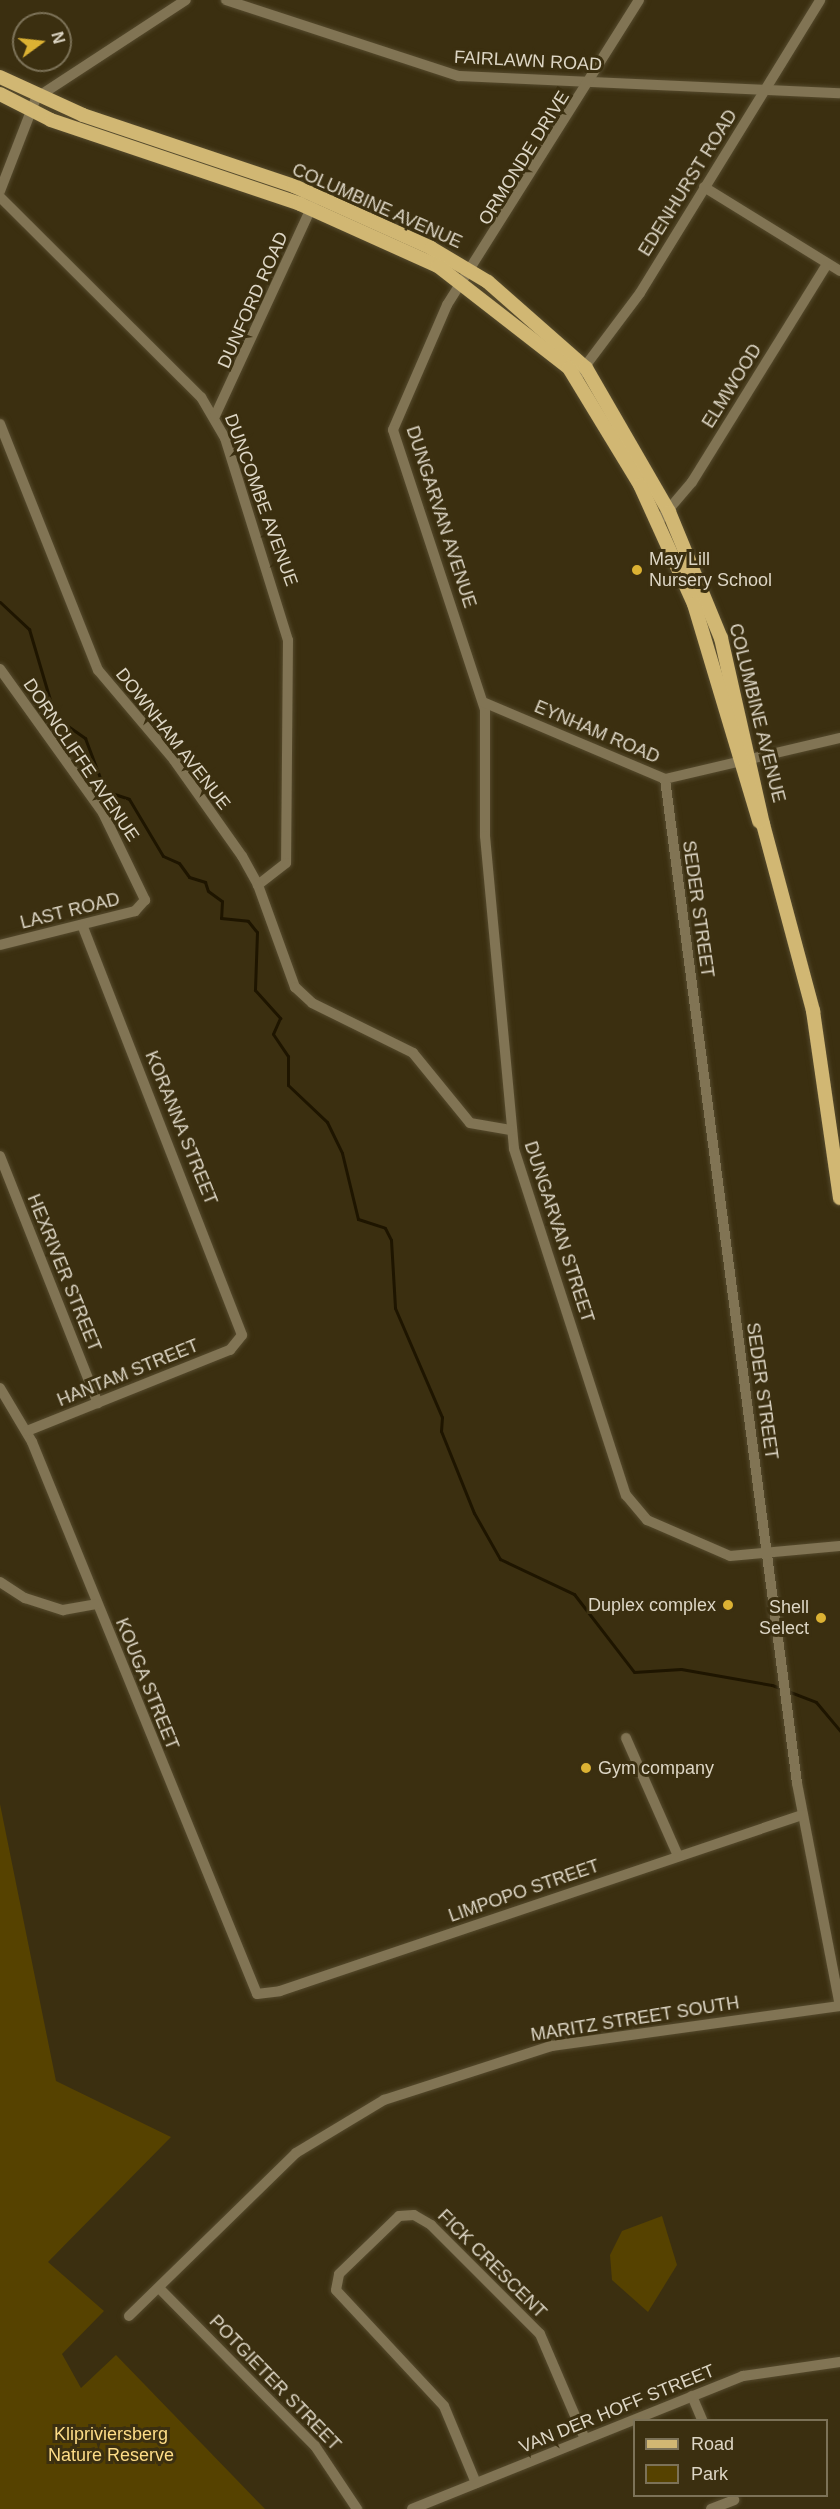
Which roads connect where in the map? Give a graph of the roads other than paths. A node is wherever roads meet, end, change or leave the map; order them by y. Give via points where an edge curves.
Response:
1 (186, 0) edge
2 (226, 0) edge
3 (639, 0) edge
4 (820, 0) edge
5 (0, 77) edge
6 (591, 81) junction
7 (767, 89) junction
8 (840, 93) edge
9 (0, 94) edge
10 (36, 98) junction
11 (29, 110) junction
12 (178, 155) junction
13 (704, 187) junction
14 (0, 191) edge
15 (0, 197) edge
16 (314, 202) junction
17 (827, 264) junction
18 (472, 270) junction
19 (840, 272) edge
20 (463, 282) junction
21 (581, 372) junction
22 (215, 416) junction
23 (0, 423) edge
24 (669, 512) junction
25 (658, 522) junction
26 (715, 640) junction
27 (0, 669) edge
28 (483, 702) junction
29 (840, 738) edge
30 (745, 762) junction
31 (664, 779) junction
32 (258, 885) junction
33 (144, 903) joint
34 (82, 925) junction
35 (0, 945) edge
36 (510, 1130) junction
37 (0, 1156) edge
38 (840, 1198) edge
39 (239, 1344) joint
40 (0, 1388) edge
41 (98, 1403) junction
42 (27, 1431) junction
43 (840, 1546) edge
44 (767, 1556) junction
45 (0, 1582) edge
46 (97, 1604) junction
47 (626, 1738) dead end
48 (802, 1815) junction
49 (678, 1856) junction
50 (257, 1994) joint
51 (840, 2006) edge
52 (159, 2288) junction
53 (129, 2316) dead end
54 (840, 2362) edge
55 (692, 2396) junction
56 (635, 2419) edge
57 (701, 2419) edge
58 (633, 2420) edge
59 (585, 2439) junction
60 (476, 2483) junction
61 (735, 2501) edge
62 (357, 2509) edge
63 (412, 2509) edge
64 (711, 2509) edge

1 - 10 street
2 - 6 street, FAIRLAWN ROAD via 446,74
3 - 6 street, ORMONDE DRIVE
4 - 7 street, EDENHURST ROAD
5 - 10 main road, COLUMBINE AVENUE
6 - 7 street, FAIRLAWN ROAD
6 - 18 street, ORMONDE DRIVE
7 - 8 street, FAIRLAWN ROAD
7 - 13 street, EDENHURST ROAD
9 - 11 main road, COLUMBINE AVENUE
10 - 11 street
10 - 12 main road, COLUMBINE AVENUE
11 - 12 main road, COLUMBINE AVENUE
11 - 14 street
12 - 16 main road, COLUMBINE AVENUE
13 - 17 street
13 - 21 street, EDENHURST ROAD via 640,293
15 - 22 street, DUNCOMBE AVENUE
16 - 18 main road, COLUMBINE AVENUE
16 - 20 main road, COLUMBINE AVENUE
16 - 22 street, DUNFORD ROAD
17 - 19 street
17 - 24 street, ELMWOOD
18 - 20 street, ORMONDE DRIVE
18 - 21 main road, COLUMBINE AVENUE
20 - 21 main road, COLUMBINE AVENUE
20 - 28 street, DUNGARVAN AVENUE via 438,322 393,430
21 - 24 main road, COLUMBINE AVENUE
21 - 25 main road, COLUMBINE AVENUE
22 - 32 street, DUNCOMBE AVENUE via 288,640 286,863
23 - 32 street, DOWNHAM AVENUE via 98,670 190,782
24 - 25 street, ELMWOOD
24 - 26 main road, COLUMBINE AVENUE
25 - 26 main road, COLUMBINE AVENUE
26 - 30 main road, COLUMBINE AVENUE
27 - 33 street, DORNCLIFFE AVENUE via 114,831
28 - 31 street, EYNHAM ROAD
28 - 36 street, DUNGARVAN STREET via 485,836
29 - 30 street, EYNHAM ROAD
30 - 31 street, EYNHAM ROAD
30 - 38 main road, COLUMBINE AVENUE via 813,1011
31 - 44 street, SEDER STREET
32 - 36 street, DOWNHAM AVENUE via 288,975 303,996 413,1053 470,1123
33 - 34 street, LAST ROAD via 135,911
34 - 35 street, LAST ROAD
34 - 39 street, KORANNA STREET via 241,1324
36 - 44 street, DUNGARVAN STREET via 632,1508 647,1520 722,1554
37 - 41 street, HEXRIVER STREET
39 - 41 street, HANTAM STREET
40 - 42 street, KOUGA STREET
41 - 42 street, HANTAM STREET
42 - 46 street, KOUGA STREET
43 - 44 street, DUNGARVAN STREET
44 - 48 street, SEDER STREET
45 - 46 street via 53,1608 77,1610
46 - 50 street, KOUGA STREET
47 - 49 street
48 - 49 street, LIMPOPO STREET
48 - 51 street, SEDER STREET
49 - 50 street, LIMPOPO STREET via 280,1992
51 - 52 street, MARITZ STREET SOUTH via 551,2046 400,2093 334,2125 296,2153
52 - 53 street, MARITZ STREET SOUTH
52 - 62 street, POTGIETER STREET via 304,2433
54 - 55 street, VAN DER HOFF STREET via 751,2374
55 - 56 street, VAN DER HOFF STREET
55 - 57 street
58 - 59 street, VAN DER HOFF STREET
59 - 60 street, VAN DER HOFF STREET
59 - 60 street, FICK CRESCENT via 540,2334 431,2225 414,2215 399,2216 339,2274 336,2290 444,2406
60 - 63 street, VAN DER HOFF STREET
61 - 64 street

